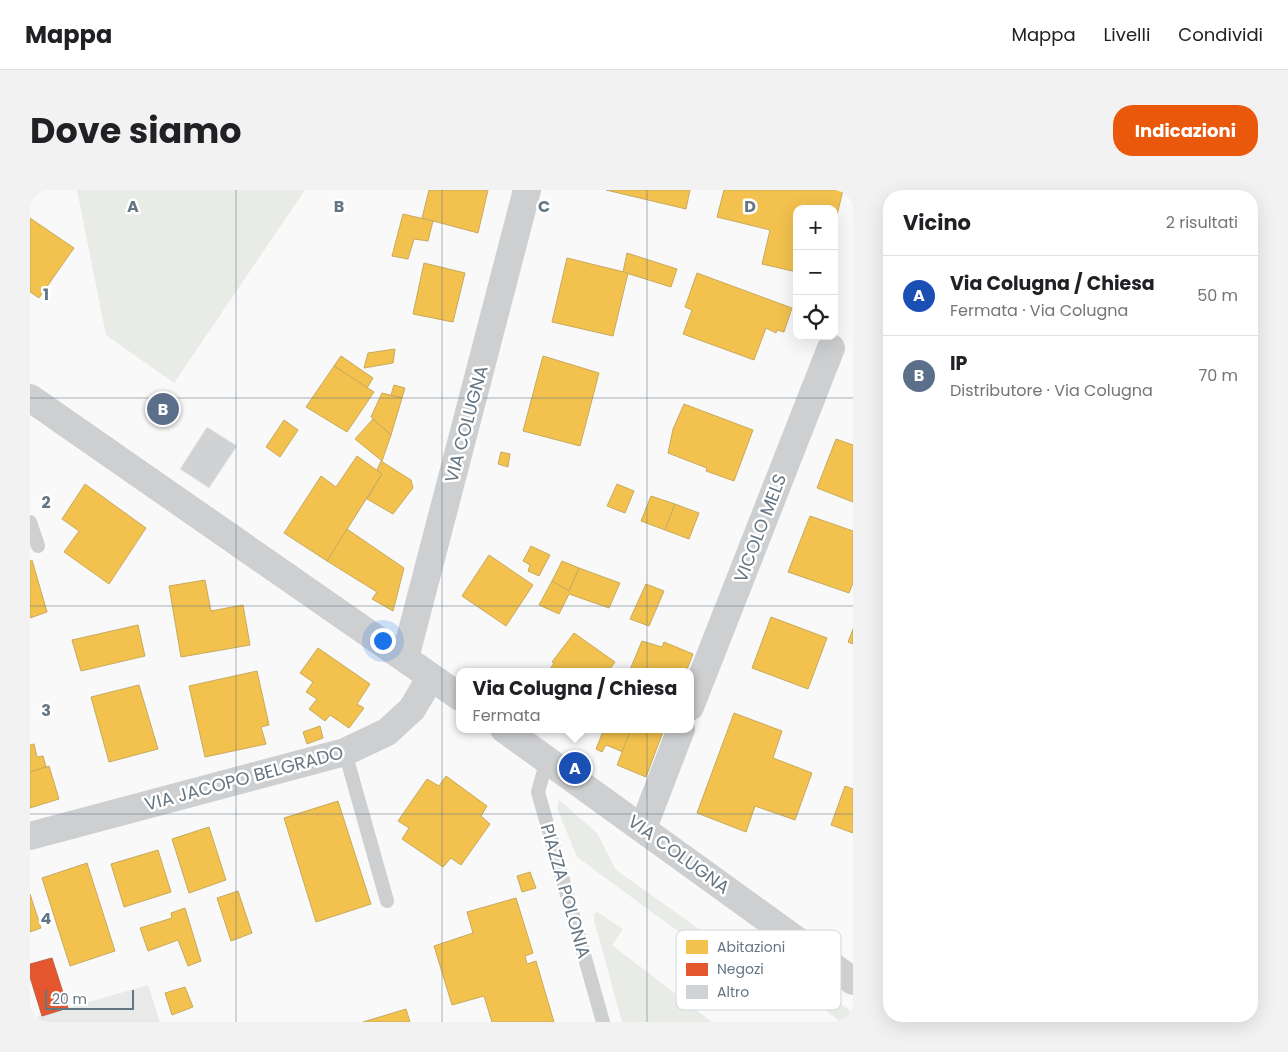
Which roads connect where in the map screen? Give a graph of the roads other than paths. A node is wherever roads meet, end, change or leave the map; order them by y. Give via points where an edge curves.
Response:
1 (527, 190) edge
2 (831, 348) dead end
3 (30, 398) edge
4 (30, 522) edge
5 (38, 546) dead end
6 (405, 658) junction
7 (431, 677) junction
8 (456, 694) edge
9 (694, 697) edge
10 (510, 733) edge
11 (679, 733) edge
12 (345, 752) junction
13 (547, 760) junction
14 (643, 828) junction
15 (30, 836) edge
16 (387, 901) dead end
17 (783, 930) edge
18 (841, 972) edge
19 (853, 981) edge
20 (603, 1022) edge

1 - 6 street, VIA COLUGNA
2 - 9 street, VICOLO MELS
3 - 6 street
4 - 5 lane
6 - 7 street
7 - 8 street
7 - 12 street, VIA JACOPO BELGRADO via 412,709 388,732
10 - 13 street, VIA COLUGNA
11 - 14 street
12 - 15 street, VIA JACOPO BELGRADO
12 - 16 lane
13 - 14 street, VIA COLUGNA
13 - 20 lane, PIAZZA POLONIA via 538,792
14 - 17 street, VIA COLUGNA
18 - 19 street, VIA COLUGNA

